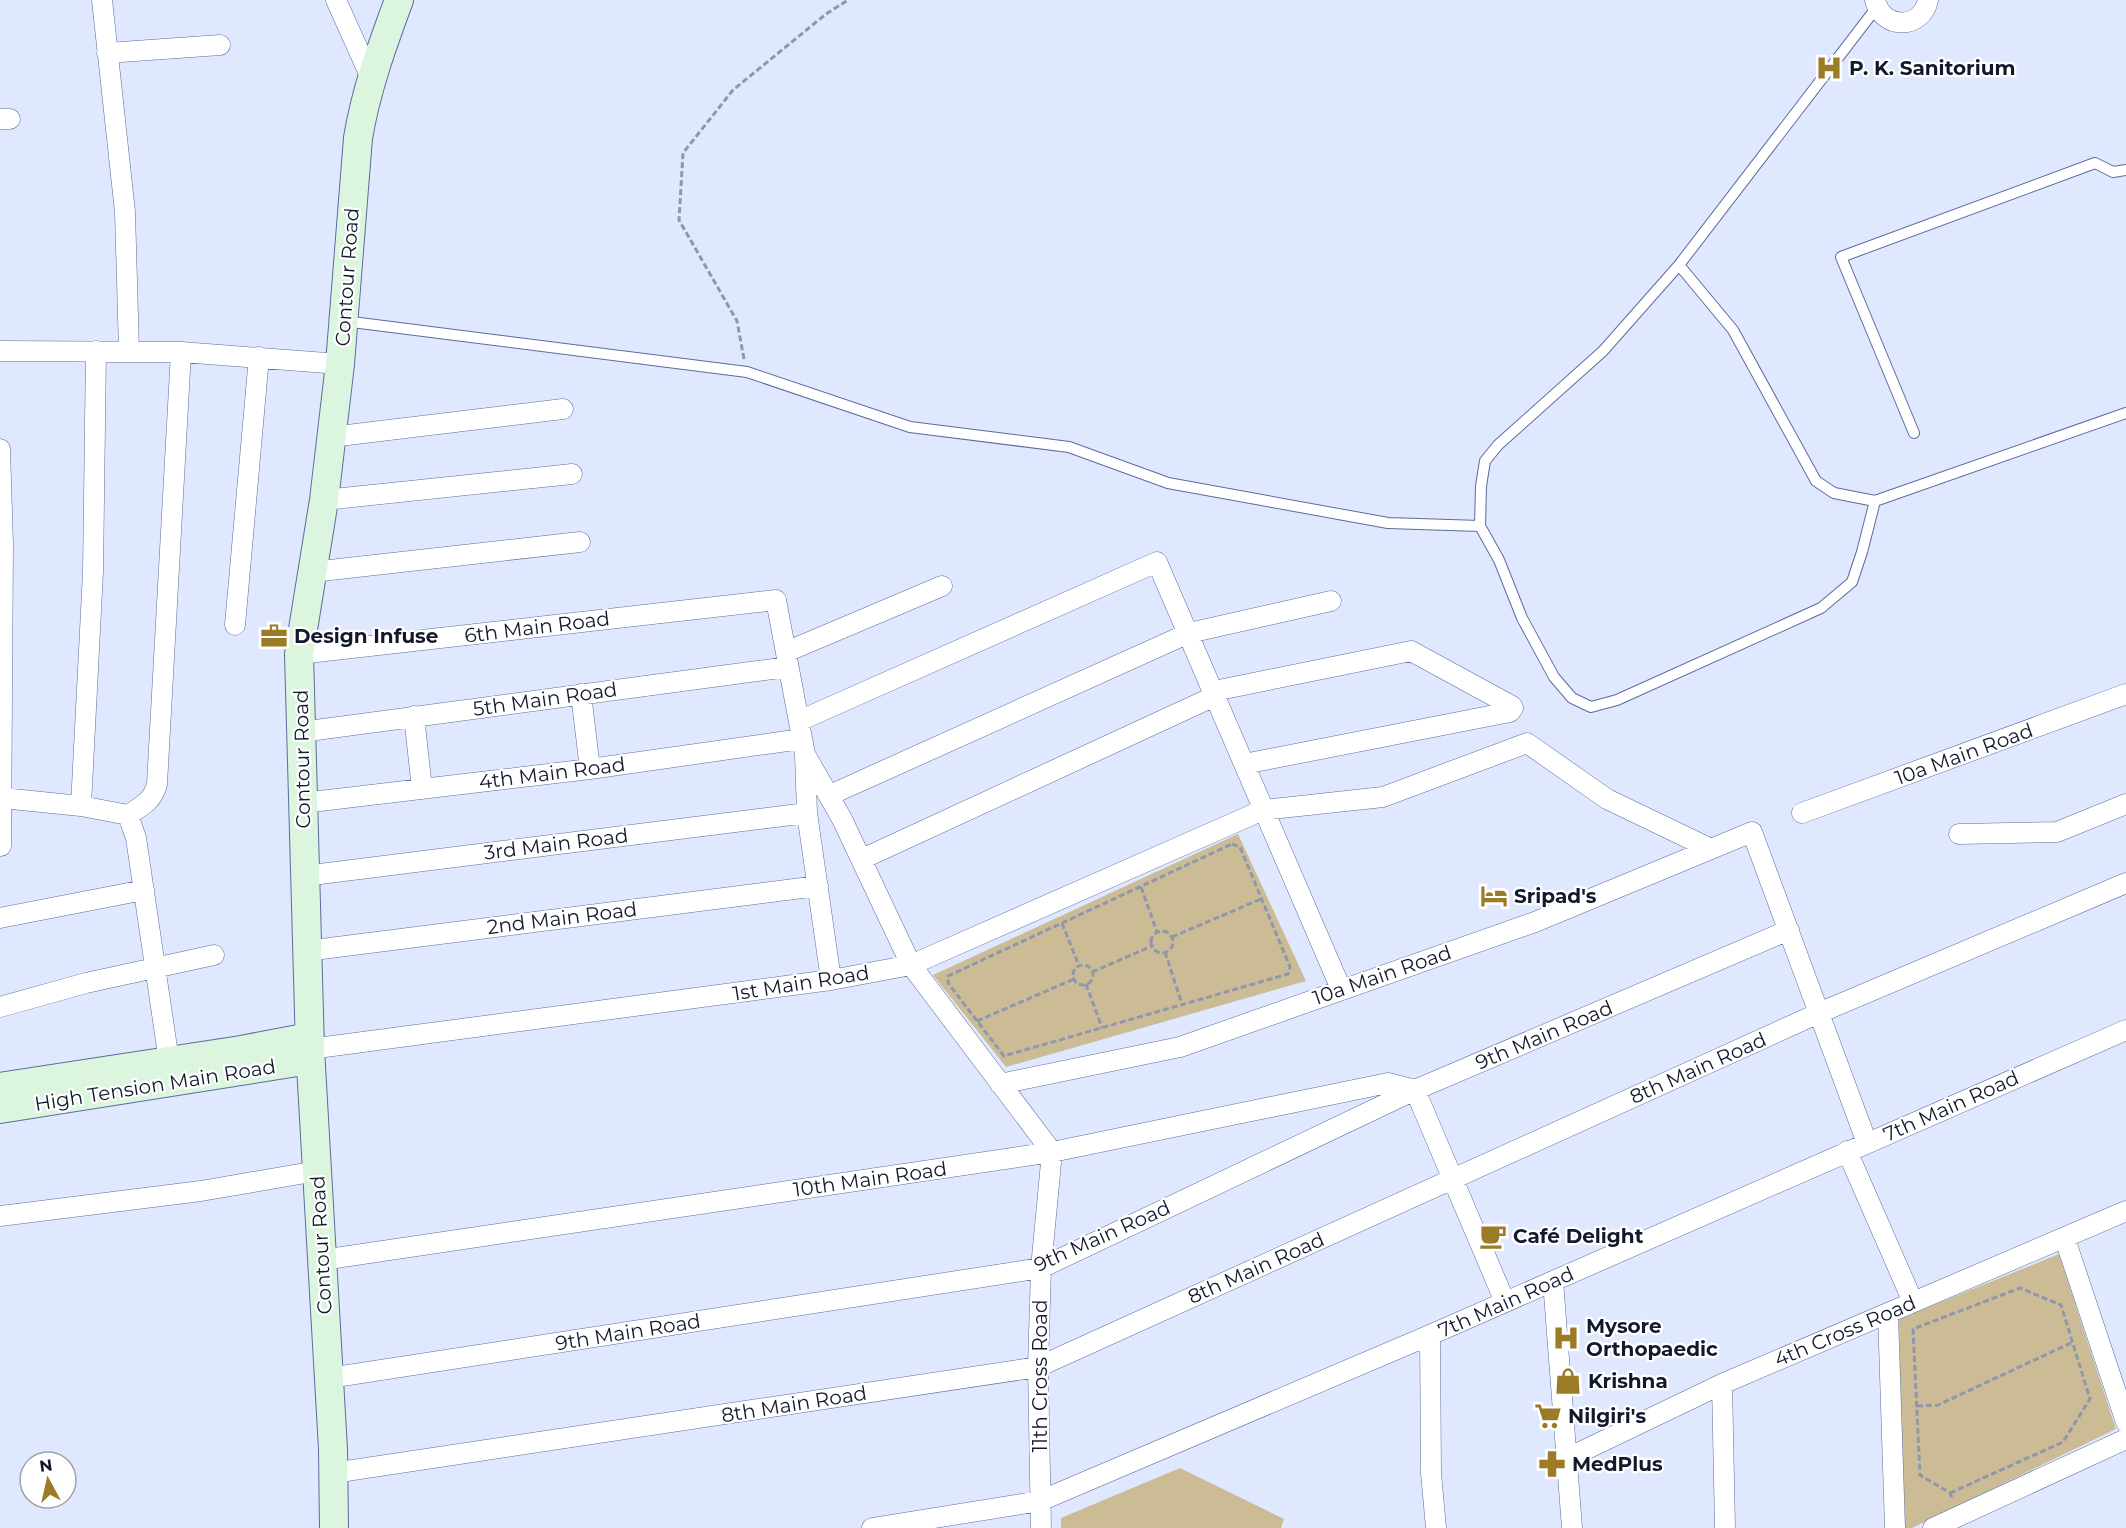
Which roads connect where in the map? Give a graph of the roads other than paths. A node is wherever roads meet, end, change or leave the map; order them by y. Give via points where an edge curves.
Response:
1 (102, 0) edge
2 (336, 0) edge
3 (399, 0) edge
4 (1928, 0) edge
5 (1876, 3) edge
6 (219, 45) dead end
7 (107, 53) junction
8 (371, 78) junction
9 (2126, 170) edge
10 (1679, 266) junction
11 (344, 321) junction
12 (0, 351) edge
13 (96, 351) junction
14 (129, 351) junction
15 (181, 352) junction
16 (259, 357) junction
17 (340, 364) junction
18 (563, 409) dead end
19 (2126, 413) edge
20 (1914, 432) dead end
21 (331, 437) junction
22 (0, 449) edge
23 (572, 474) dead end
24 (324, 500) junction
25 (1875, 501) junction
26 (1480, 526) junction
27 (580, 542) dead end
28 (312, 573) junction
29 (942, 586) dead end
30 (1332, 601) dead end
31 (235, 625) dead end
32 (1189, 633) junction
33 (299, 654) junction
34 (787, 660) junction
35 (1215, 693) junction
36 (581, 694) junction
37 (2126, 694) edge
38 (414, 717) junction
39 (301, 732) junction
40 (802, 738) junction
41 (1244, 764) junction
42 (590, 769) junction
43 (422, 789) junction
44 (830, 795) junction
45 (2, 798) junction
46 (303, 803) junction
47 (2126, 804) edge
48 (81, 806) junction
49 (1263, 810) junction
50 (1802, 813) dead end
51 (128, 815) junction
52 (842, 819) junction
53 (809, 822) junction
54 (1959, 834) dead end
55 (1, 846) edge
56 (1711, 849) junction
57 (862, 859) junction
58 (304, 876) junction
59 (2126, 883) edge
60 (819, 886) junction
61 (144, 890) junction
62 (0, 918) edge
63 (1789, 930) junction
64 (306, 951) junction
65 (214, 956) dead end
66 (910, 965) junction
67 (156, 968) junction
68 (831, 980) junction
69 (1341, 989) junction
70 (0, 1007) edge
71 (1819, 1013) junction
72 (2126, 1030) edge
73 (310, 1049) junction
74 (169, 1061) junction
75 (1000, 1084) junction
76 (0, 1087) edge
77 (1415, 1090) junction
78 (0, 1109) edge
79 (1867, 1143) junction
80 (1847, 1151) junction
81 (1052, 1152) junction
82 (317, 1171) junction
83 (1452, 1179) junction
84 (2126, 1211) edge
85 (0, 1216) edge
86 (2065, 1239) junction
87 (322, 1260) junction
88 (1041, 1268) junction
89 (1553, 1281) junction
90 (1505, 1302) junction
91 (1913, 1302) junction
92 (1888, 1314) junction
93 (1430, 1335) junction
94 (1038, 1367) junction
95 (329, 1378) junction
96 (1722, 1384) junction
97 (2125, 1415) edge
98 (2126, 1439) edge
99 (1568, 1458) junction
100 (333, 1473) junction
101 (1040, 1501) junction
102 (965, 1521) edge
103 (334, 1528) edge
104 (872, 1528) edge
105 (1041, 1528) edge
106 (1436, 1528) edge
107 (1572, 1528) edge
108 (1725, 1528) edge
109 (1895, 1528) edge
110 (1933, 1528) edge

1 - 7 street
2 - 8 street
3 - 8 main road, Contour Road
4 - 5 street via 1919,17 1904,23 1888,19
5 - 10 lane
6 - 7 street
7 - 14 street via 125,212
8 - 11 main road, Contour Road via 358,138
9 - 20 lane via 2113,171 2095,163 1841,257
10 - 25 lane via 1733,330 1816,481 1834,493
10 - 26 lane via 1603,351 1485,461 1480,486
11 - 17 main road, Contour Road
11 - 26 lane via 747,372 910,427 1069,447 1168,483 1388,523
12 - 13 street
13 - 14 street
13 - 48 street via 93,573
14 - 15 street
15 - 16 street
15 - 51 street via 158,784 150,801
16 - 17 street
16 - 31 street
17 - 21 main road, Contour Road
18 - 21 street
19 - 25 lane
21 - 24 main road, Contour Road
22 - 45 street
23 - 24 street
24 - 28 main road, Contour Road
25 - 26 lane via 1851,582 1821,608 1617,700 1591,707 1572,698 1554,677
27 - 28 street
28 - 33 main road, Contour Road
29 - 34 street, 5th Main Road
30 - 32 street
32 - 35 street
32 - 40 street, 4th Main Road via 1157,562
32 - 44 street
33 - 34 street, 6th Main Road via 776,600
33 - 39 main road, Contour Road
34 - 36 street, 5th Main Road
34 - 40 street
35 - 41 street
35 - 41 street via 1412,651 1513,708 1510,712
35 - 57 street
36 - 38 street, 5th Main Road
36 - 42 street
37 - 50 street, 10a Main Road
38 - 39 street, 5th Main Road
38 - 43 street
39 - 46 main road, Contour Road
40 - 42 street, 4th Main Road
40 - 44 street
40 - 53 street
41 - 49 street
42 - 43 street, 4th Main Road
43 - 46 street, 4th Main Road
44 - 52 street
45 - 48 street
45 - 55 street
46 - 58 main road, Contour Road
47 - 54 street via 2057,832
48 - 51 street
49 - 56 street, 1st Main Road via 1383,797 1527,743 1607,799
49 - 66 street, 1st Main Road
49 - 69 street
51 - 61 street via 136,838
52 - 53 street, 3rd Main Road
52 - 57 street
53 - 58 street, 3rd Main Road
53 - 60 street
56 - 63 street, 10a Main Road via 1752,832
56 - 69 street, 10a Main Road via 1535,922
57 - 66 street
58 - 64 main road, Contour Road
59 - 71 street, 8th Main Road
60 - 64 street, 2nd Main Road
60 - 68 street
61 - 62 street
61 - 67 street
63 - 71 street
63 - 77 street, 9th Main Road
64 - 73 main road, Contour Road
65 - 67 street
66 - 68 street, 1st Main Road
66 - 75 street
67 - 70 street
67 - 74 street
68 - 73 street, 1st Main Road
69 - 75 street, 10a Main Road via 1180,1047
71 - 79 street
71 - 83 street, 8th Main Road
72 - 79 street, 7th Main Road
73 - 74 main road
73 - 78 main road, High Tension Main Road
73 - 82 main road, Contour Road
74 - 76 main road
75 - 81 street
77 - 81 street, 10th Main Road via 1388,1083
77 - 83 street
77 - 88 street, 9th Main Road
79 - 80 street, 7th Main Road
80 - 89 street, 7th Main Road
80 - 91 street
81 - 87 street, 10th Main Road
81 - 88 street, 11th Cross Road
82 - 85 street via 201,1191
82 - 87 main road, Contour Road
83 - 90 street
83 - 94 street, 8th Main Road
84 - 86 street, 4th Cross Road
86 - 91 street, 4th Cross Road
86 - 97 street
87 - 95 main road, Contour Road
88 - 94 street, 11th Cross Road
88 - 95 street, 9th Main Road
89 - 90 street, 7th Main Road
89 - 99 street
90 - 93 street, 7th Main Road
91 - 92 street, 4th Cross Road
92 - 96 street, 4th Cross Road
92 - 109 street
93 - 101 street, 7th Main Road
93 - 106 street via 1431,1473
94 - 100 street, 8th Main Road
94 - 101 street, 11th Cross Road
95 - 100 main road, Contour Road
96 - 99 street, 4th Cross Road
96 - 108 street
98 - 110 street
99 - 107 street
100 - 103 main road, Contour Road
101 - 102 street, 7th Main Road
101 - 105 street, 11th Cross Road
102 - 104 street, 7th Main Road

